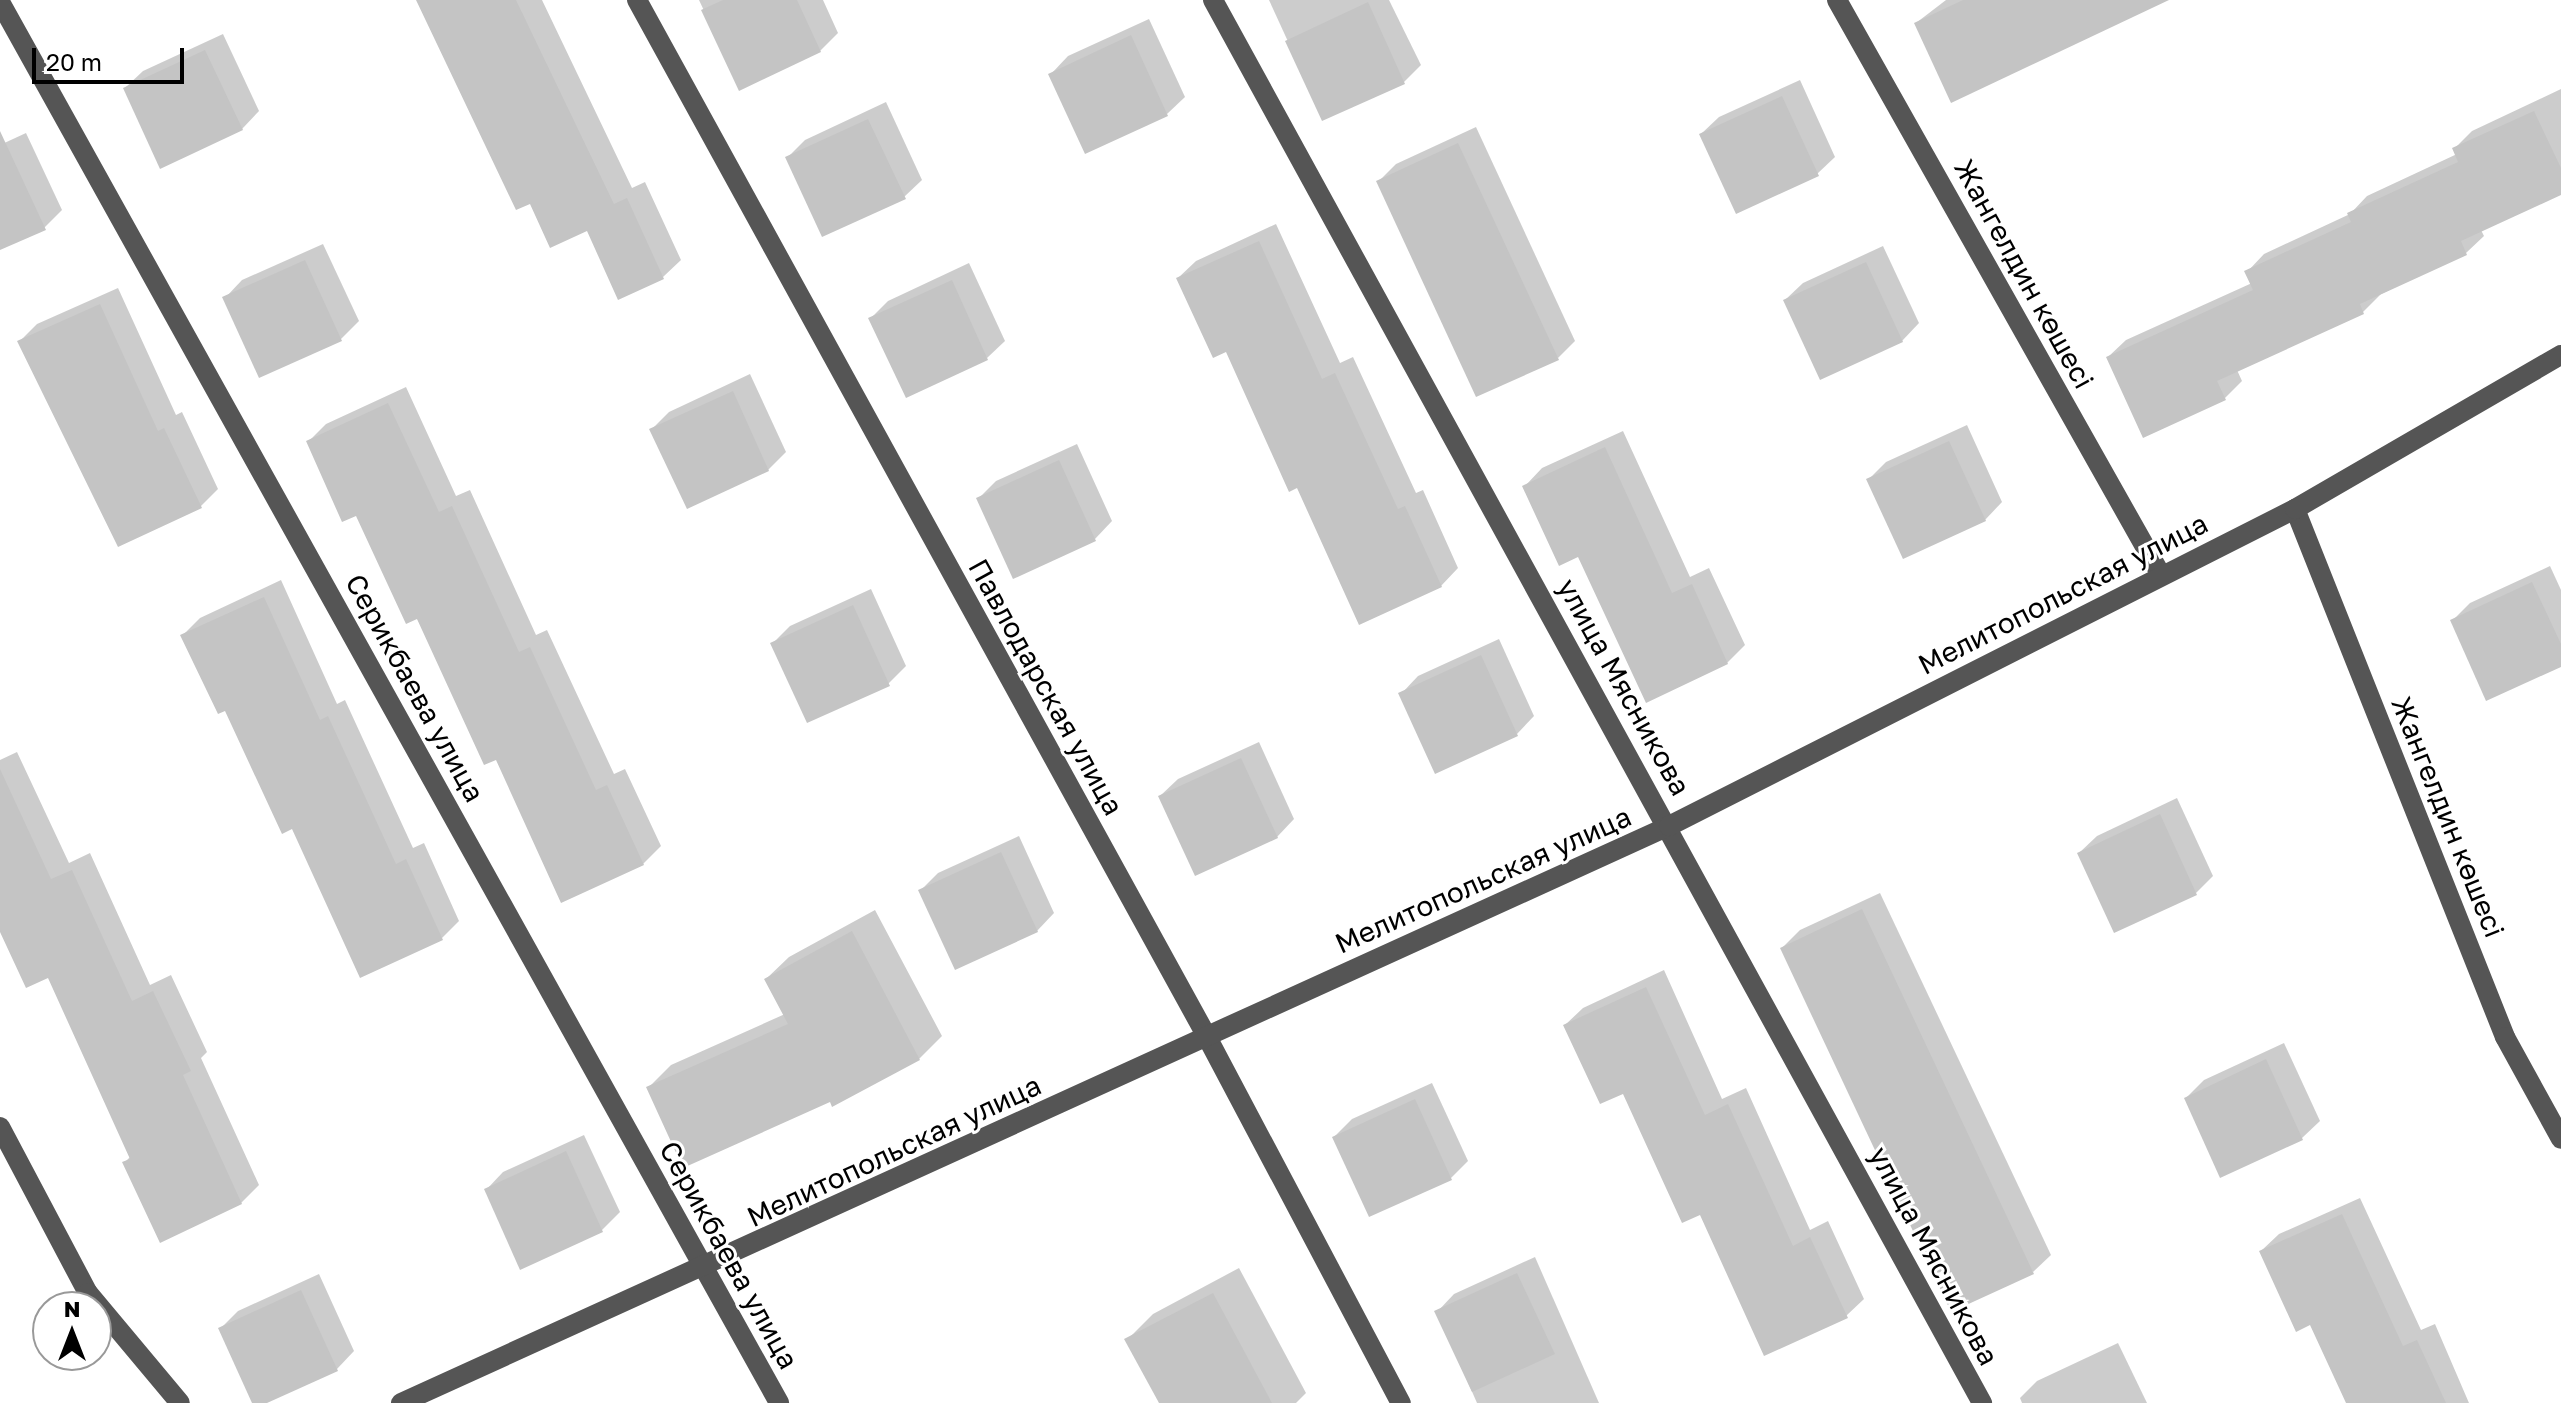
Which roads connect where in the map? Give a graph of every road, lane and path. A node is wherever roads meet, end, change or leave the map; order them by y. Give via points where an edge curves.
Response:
1 (637, 0) edge
2 (1213, 0) edge
3 (1837, 0) edge
4 (0, 2) edge
5 (2561, 355) edge
6 (2295, 509) junction
7 (2161, 575) junction
8 (1669, 826) junction
9 (1207, 1037) junction
10 (0, 1127) edge
11 (2561, 1139) edge
12 (706, 1269) junction
13 (180, 1403) edge
14 (401, 1403) edge
15 (779, 1403) edge
16 (1401, 1403) edge
17 (1982, 1403) edge

1 - 9 street, Павлодарская улица
2 - 8 street, улица Мясникова
3 - 7 street, Жангелдин көшесі
4 - 12 street, Серикбаева улица
5 - 6 street, Мелитопольская улица
6 - 7 street, Мелитопольская улица
6 - 11 street, Жангелдин көшесі via 2505,1037
7 - 8 street, Мелитопольская улица
8 - 9 street, Мелитопольская улица
8 - 17 street, улица Мясникова
9 - 12 street, Мелитопольская улица
9 - 16 street, Павлодарская улица
10 - 13 street via 88,1293
12 - 14 street, Мелитопольская улица
12 - 15 street, Серикбаева улица

